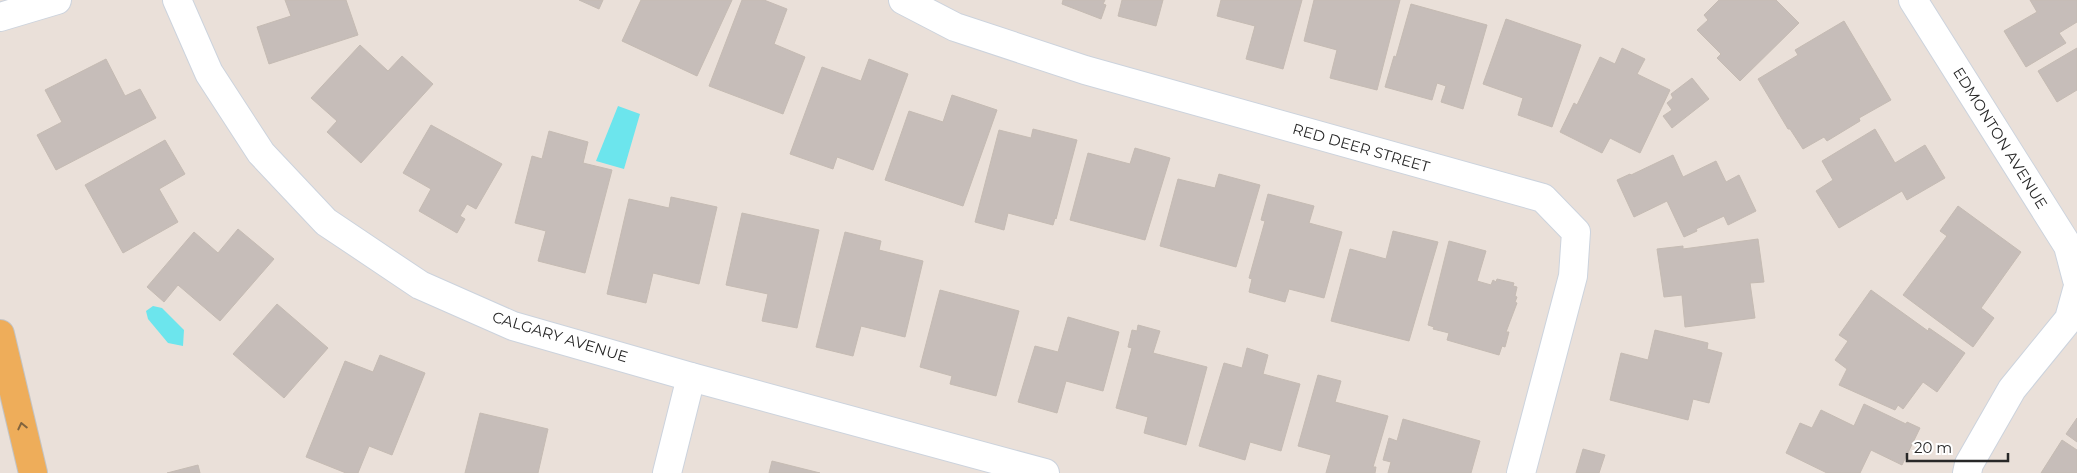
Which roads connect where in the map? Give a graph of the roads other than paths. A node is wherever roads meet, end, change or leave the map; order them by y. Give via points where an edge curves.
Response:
1 (57, 0) edge
2 (177, 0) edge
3 (902, 0) edge
4 (1913, 0) edge
5 (0, 17) edge
6 (2077, 280) edge
7 (2077, 290) edge
8 (0, 334) edge
9 (691, 377) junction
10 (33, 473) edge
11 (667, 473) edge
12 (1044, 473) edge
13 (1521, 473) edge
14 (1967, 473) edge

1 - 5 street
2 - 9 street, CALGARY AVENUE via 209,73 261,152 326,222 420,285 513,326
3 - 13 street, RED DEER STREET via 954,28 1085,70 1543,198 1576,232 1573,276
4 - 6 street, EDMONTON AVENUE via 2068,246
7 - 14 street via 2069,320 2012,389
10 -> 8 main road
9 - 11 street
9 - 12 street, CALGARY AVENUE

